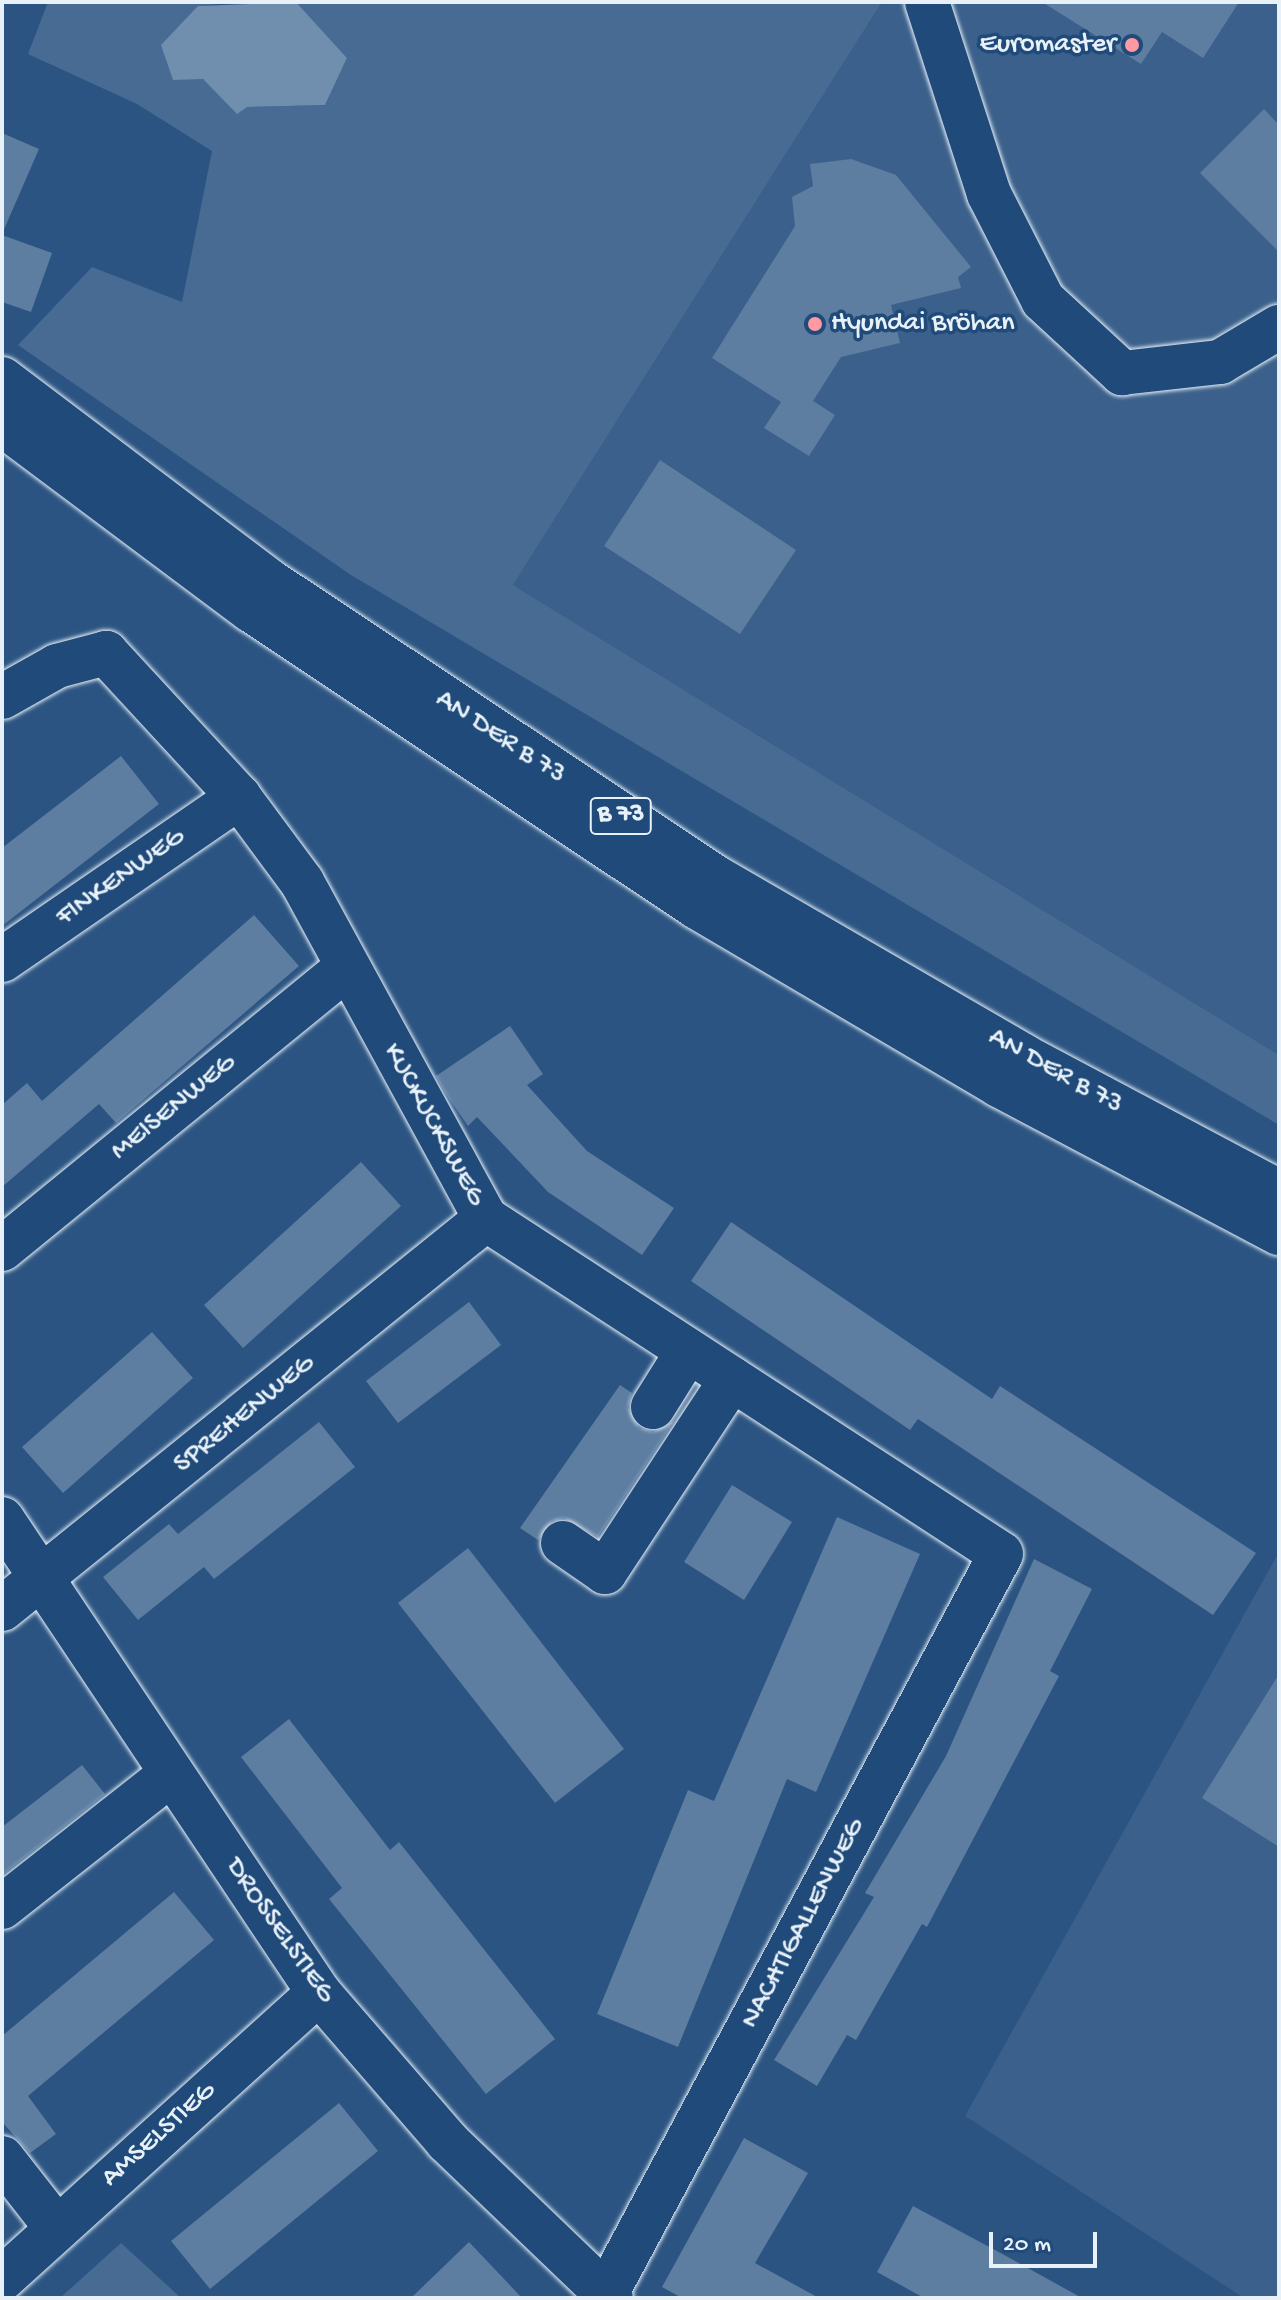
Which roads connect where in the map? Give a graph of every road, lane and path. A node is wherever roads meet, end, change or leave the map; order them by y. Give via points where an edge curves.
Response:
1 (927, 2) edge
2 (1279, 327) edge
3 (2, 379) edge
4 (2, 424) edge
5 (2, 697) edge
6 (239, 797) junction
7 (2, 960) edge
8 (346, 968) junction
9 (1279, 1192) edge
10 (486, 1219) junction
11 (1279, 1233) edge
12 (2, 1249) edge
13 (688, 1351) junction
14 (732, 1379) junction
15 (653, 1407) dead end
16 (2, 1519) edge
17 (563, 1543) dead end
18 (1001, 1554) joint
19 (41, 1580) junction
20 (2, 1609) edge
21 (171, 1774) junction
22 (2, 1907) edge
23 (319, 1993) junction
24 (2, 2158) edge
25 (56, 2227) junction
26 (2, 2279) edge
27 (608, 2296) edge

1 - 2 street via 989,194 1043,300 1122,373 1220,362
3 - 9 street, AN DER B 73 / B 73 via 269,581 715,877 1025,1057
4 - 11 street, AN DER B 73 / B 73 via 251,610 697,907 999,1085
5 - 6 street, KUCKUCKSWEG via 57,666 106,653
6 - 7 street, FINKENWEG
6 - 8 street, KUCKUCKSWEG via 302,882
8 - 10 street, KUCKUCKSWEG
8 - 12 street, MEISENWEG
10 - 13 street, KUCKUCKSWEG
10 - 19 street, SPREHENWEG
13 - 14 street, KUCKUCKSWEG
13 - 15 street
14 - 17 street via 605,1572
14 - 18 street, KUCKUCKSWEG
16 - 19 street, DROSSELSTIEG
18 - 27 street, NACHTIGALLENWEG
19 - 20 street, SPREHENWEG
19 - 21 street, DROSSELSTIEG
21 - 22 street
21 - 23 street, DROSSELSTIEG
23 - 25 street, AMSELSTIEG
23 - 27 street, DROSSELSTIEG via 447,2141
24 - 25 street
25 - 26 street, AMSELSTIEG

